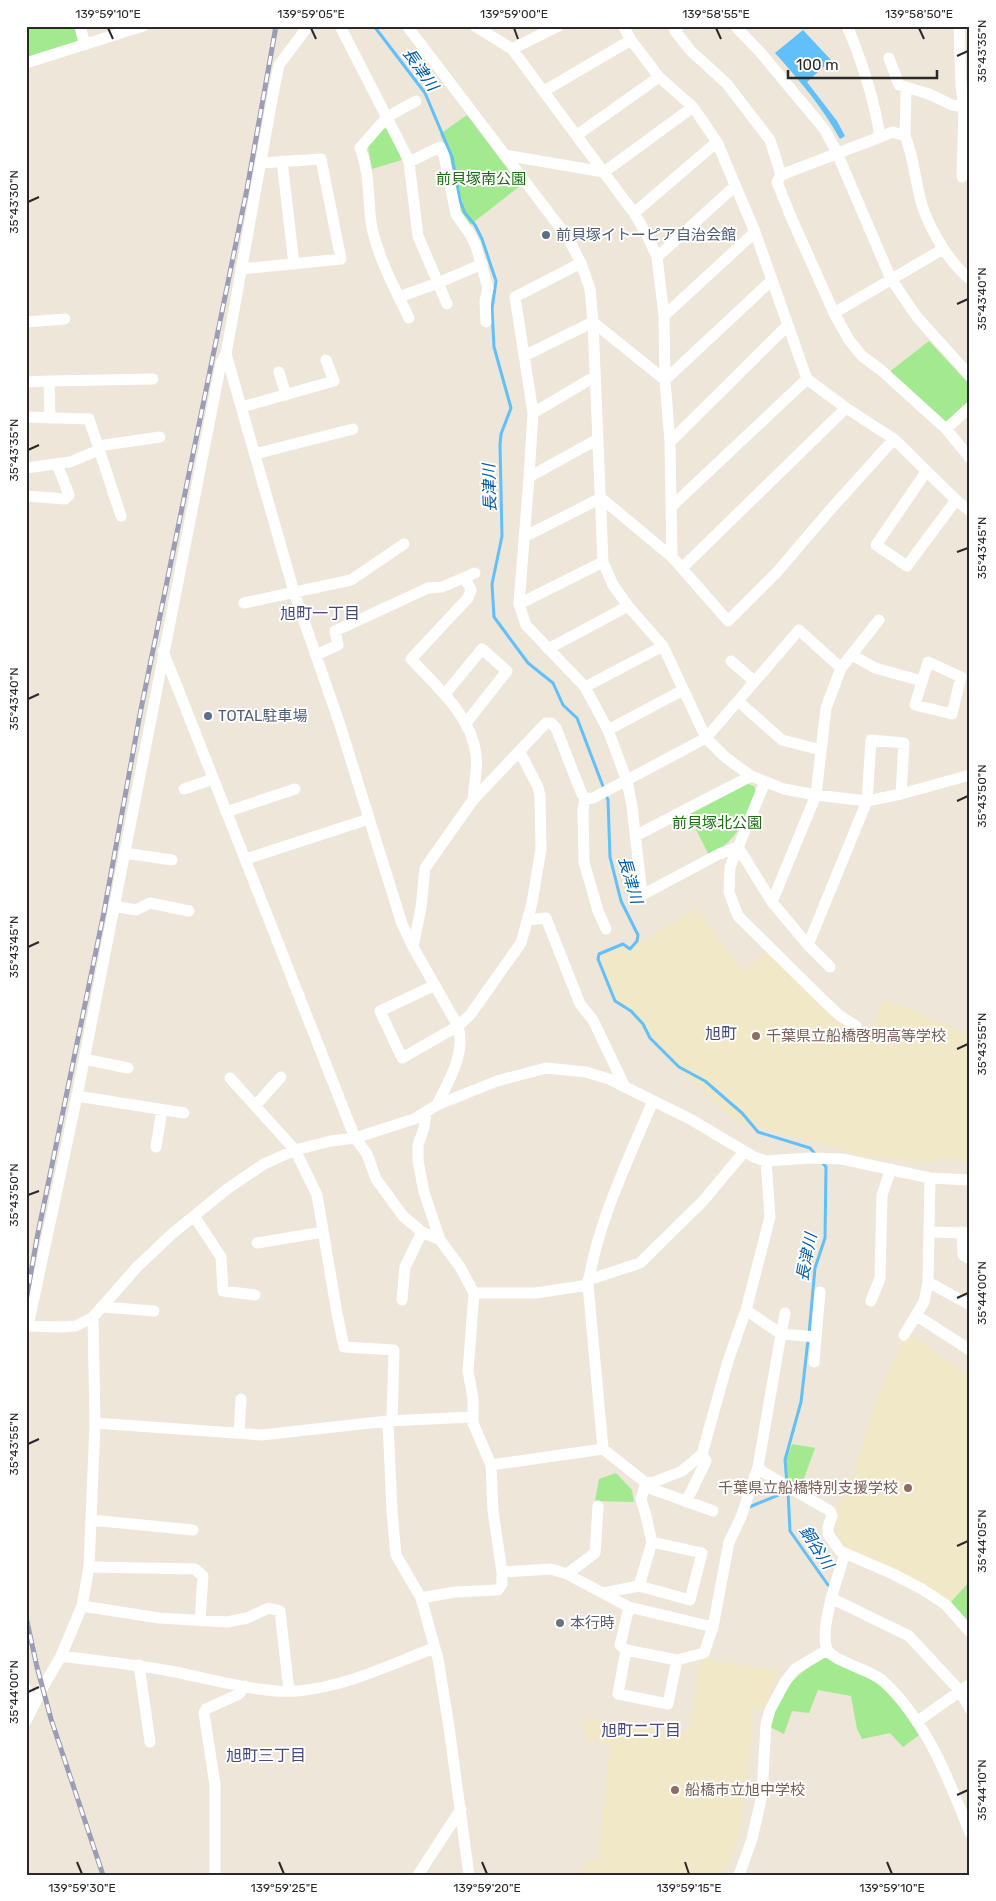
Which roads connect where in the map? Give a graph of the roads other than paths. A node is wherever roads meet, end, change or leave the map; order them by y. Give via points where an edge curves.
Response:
1 (80, 26) edge
2 (143, 26) edge
3 (308, 26) edge
4 (340, 26) edge
5 (475, 26) edge
6 (558, 26) edge
7 (623, 26) edge
8 (679, 26) edge
9 (735, 26) edge
10 (847, 26) edge
11 (959, 26) edge
12 (409, 27) edge
13 (631, 40) junction
14 (85, 45) junction
15 (512, 49) junction
16 (889, 58) dead end
17 (26, 63) edge
18 (658, 77) junction
19 (906, 88) junction
20 (544, 91) junction
21 (416, 101) dead end
22 (693, 106) junction
23 (967, 108) edge
24 (387, 117) junction
25 (577, 135) junction
26 (905, 136) junction
27 (880, 137) junction
28 (717, 142) junction
29 (837, 153) junction
30 (504, 155) junction
31 (282, 161) junction
32 (409, 162) junction
33 (261, 163) junction
34 (604, 172) junction
35 (781, 175) junction
36 (962, 177) dead end
37 (735, 186) junction
38 (634, 213) junction
39 (755, 232) junction
40 (943, 248) junction
41 (657, 257) junction
42 (581, 263) junction
43 (294, 264) junction
44 (482, 264) junction
45 (241, 269) junction
46 (892, 279) junction
47 (970, 279) edge
48 (772, 280) junction
49 (438, 283) junction
50 (399, 296) junction
51 (447, 304) dead end
52 (834, 313) junction
53 (664, 316) junction
54 (409, 318) dead end
55 (65, 319) dead end
56 (26, 322) edge
57 (486, 322) dead end
58 (593, 322) junction
59 (788, 325) junction
60 (226, 354) junction
61 (524, 356) junction
62 (326, 360) dead end
63 (279, 372) dead end
64 (970, 376) edge
65 (594, 377) junction
66 (153, 379) dead end
67 (807, 379) junction
68 (665, 380) junction
69 (26, 382) edge
70 (49, 382) junction
71 (286, 395) junction
72 (242, 407) junction
73 (846, 408) junction
74 (970, 408) edge
75 (532, 413) junction
76 (26, 417) edge
77 (50, 418) junction
78 (353, 429) dead end
79 (946, 429) junction
80 (160, 437) dead end
81 (598, 439) junction
82 (894, 439) junction
83 (670, 442) junction
84 (98, 448) junction
85 (255, 454) junction
86 (970, 458) edge
87 (57, 464) junction
88 (26, 468) edge
89 (926, 472) junction
90 (529, 477) junction
91 (26, 496) edge
92 (601, 498) junction
93 (956, 500) junction
94 (671, 507) junction
95 (970, 511) edge
96 (121, 516) dead end
97 (524, 536) junction
98 (404, 544) dead end
99 (672, 556) junction
100 (604, 562) junction
101 (682, 568) junction
102 (294, 592) junction
103 (244, 603) dead end
104 (518, 604) junction
105 (628, 606) junction
106 (879, 620) dead end
107 (663, 646) junction
108 (548, 649) junction
109 (164, 651) junction
110 (316, 655) junction
111 (852, 655) junction
112 (732, 661) dead end
113 (841, 668) junction
114 (922, 680) junction
115 (754, 681) junction
116 (584, 687) junction
117 (683, 690) junction
118 (445, 694) junction
119 (738, 701) junction
120 (466, 723) junction
121 (608, 730) junction
122 (706, 738) junction
123 (821, 750) junction
124 (520, 752) junction
125 (970, 774) edge
126 (750, 776) junction
127 (213, 779) junction
128 (627, 781) junction
129 (765, 782) junction
130 (184, 789) dead end
131 (295, 789) dead end
132 (901, 794) junction
133 (816, 795) junction
134 (473, 800) junction
135 (586, 800) junction
136 (867, 801) junction
137 (226, 812) junction
138 (369, 819) junction
139 (636, 836) junction
140 (738, 847) junction
141 (124, 853) junction
142 (246, 859) junction
143 (172, 860) dead end
144 (772, 902) junction
145 (114, 906) junction
146 (189, 911) dead end
147 (528, 920) junction
148 (606, 929) dead end
149 (808, 945) junction
150 (413, 947) junction
151 (830, 967) dead end
152 (435, 985) junction
153 (458, 1026) junction
154 (856, 1026) dead end
155 (84, 1059) junction
156 (128, 1068) dead end
157 (281, 1077) dead end
158 (230, 1078) dead end
159 (625, 1087) junction
160 (77, 1096) junction
161 (653, 1101) junction
162 (437, 1105) junction
163 (255, 1106) junction
164 (162, 1110) junction
165 (426, 1112) junction
166 (184, 1113) dead end
167 (356, 1138) junction
168 (156, 1146) dead end
169 (295, 1150) junction
170 (744, 1152) junction
171 (766, 1161) junction
172 (891, 1169) junction
173 (930, 1178) junction
174 (970, 1180) edge
175 (194, 1216) junction
176 (324, 1232) junction
177 (422, 1232) junction
178 (930, 1232) junction
179 (966, 1233) edge
180 (440, 1240) junction
181 (257, 1243) dead end
182 (970, 1259) edge
183 (928, 1282) junction
184 (588, 1283) junction
185 (820, 1292) dead end
186 (474, 1293) junction
187 (255, 1294) dead end
188 (402, 1300) dead end
189 (871, 1301) dead end
190 (970, 1305) edge
191 (103, 1307) junction
192 (746, 1310) junction
193 (154, 1311) dead end
194 (785, 1313) dead end
195 (93, 1316) junction
196 (917, 1316) junction
197 (27, 1326) edge
198 (782, 1334) junction
199 (904, 1335) dead end
200 (816, 1337) junction
201 (970, 1350) edge
202 (814, 1362) dead end
203 (240, 1399) dead end
204 (472, 1417) junction
205 (390, 1421) junction
206 (95, 1423) junction
207 (239, 1433) junction
208 (603, 1449) junction
209 (702, 1454) junction
210 (491, 1465) junction
211 (758, 1467) junction
212 (646, 1483) junction
213 (686, 1502) junction
214 (598, 1506) dead end
215 (713, 1512) dead end
216 (92, 1520) junction
217 (194, 1530) dead end
218 (652, 1542) junction
219 (845, 1554) junction
220 (90, 1567) junction
221 (502, 1572) junction
222 (566, 1574) junction
223 (639, 1586) junction
224 (603, 1593) junction
225 (421, 1598) junction
226 (831, 1598) junction
227 (82, 1606) junction
228 (629, 1607) junction
229 (200, 1621) junction
230 (713, 1627) junction
231 (970, 1632) edge
232 (434, 1648) junction
233 (626, 1650) junction
234 (827, 1650) junction
235 (61, 1656) junction
236 (677, 1660) junction
237 (139, 1666) junction
238 (970, 1684) edge
239 (245, 1686) junction
240 (26, 1689) edge
241 (960, 1690) junction
242 (289, 1691) junction
243 (32, 1707) junction
244 (970, 1709) edge
245 (26, 1721) edge
246 (918, 1721) junction
247 (150, 1742) dead end
248 (461, 1809) junction
249 (970, 1833) edge
250 (215, 1875) edge
251 (418, 1875) edge
252 (469, 1875) edge
253 (739, 1875) edge

1 - 14 street
2 - 14 street
3 - 33 street via 279,65
4 - 24 street
5 - 15 street
6 - 15 street
7 - 13 street
8 - 35 street via 675,31 690,51 727,84 770,140
9 - 29 street via 806,106
10 - 27 street via 877,118
11 - 23 street via 961,86
12 - 30 street
13 - 18 street
13 - 20 street
14 - 17 street
15 - 20 street
16 - 19 street via 899,85
18 - 22 street
18 - 25 street
19 - 23 street
19 - 26 street
20 - 25 street
21 - 24 street
22 - 28 street
22 - 34 street
23 - 36 street
24 - 32 street
24 - 50 street via 360,148 366,162 372,226 378,251
25 - 34 street
26 - 27 street via 894,132
26 - 40 street via 923,208
27 - 29 street
28 - 37 street
28 - 38 street
29 - 35 street
29 - 46 street
30 - 34 street
30 - 42 street via 568,238
31 - 33 street
31 - 43 street
31 - 43 street via 321,158 342,259
32 - 44 street via 440,147 456,214 470,234
32 - 49 street via 418,236
33 - 45 street
34 - 38 street
35 - 52 street via 777,182
37 - 39 street
37 - 41 street
38 - 41 street
39 - 48 street
39 - 53 street
40 - 46 street
40 - 47 street
41 - 53 street
42 - 58 street via 590,289
42 - 61 street via 515,298
43 - 45 street
44 - 49 street
44 - 57 street via 488,288
45 - 60 street
46 - 52 street
46 - 64 street via 916,317
48 - 59 street
48 - 68 street
49 - 50 street
49 - 51 street
50 - 54 street
52 - 79 street via 862,356
53 - 68 street
55 - 56 street
58 - 61 street
58 - 65 street
58 - 68 street
59 - 67 street
59 - 83 street
60 - 72 street
60 - 109 street via 221,363
61 - 75 street
62 - 71 street via 334,381
63 - 71 street
65 - 75 street
65 - 81 street
66 - 70 street
67 - 73 street
67 - 94 street
68 - 83 street
69 - 70 street
70 - 77 street
71 - 72 street
72 - 85 street
73 - 82 street
73 - 101 street
74 - 79 street
75 - 90 street
76 - 77 street
77 - 84 street via 88,419
78 - 85 street
79 - 86 street
80 - 84 street
81 - 90 street
81 - 92 street
82 - 89 street
82 - 101 street via 777,572 728,621
83 - 94 street
84 - 87 street via 70,462
84 - 96 street
85 - 102 street
87 - 88 street
87 - 91 street via 69,495 65,499
89 - 93 street
89 - 93 street via 876,545 907,566
90 - 97 street
92 - 97 street
92 - 99 street
92 - 100 street
93 - 95 street
94 - 99 street
97 - 104 street
98 - 102 street via 351,580
99 - 101 street
100 - 104 street
100 - 105 street via 613,585
102 - 103 street
102 - 110 street
104 - 108 street via 526,624
105 - 107 street
105 - 108 street
106 - 111 street
107 - 116 street
107 - 117 street
108 - 116 street
109 - 127 street
109 - 141 street
110 - 118 street via 338,645 335,631 428,588 470,576 468,598 411,660
110 - 138 street
111 - 113 street
111 - 114 street via 875,668
112 - 115 street
113 - 115 street via 799,630
113 - 123 street via 826,708
114 - 114 street via 915,705 952,714 961,677 928,662
115 - 119 street
116 - 121 street
117 - 121 street
117 - 122 street
118 - 120 street
118 - 120 street via 482,649 507,671
119 - 122 street
119 - 123 street via 782,740
120 - 134 street via 477,755
121 - 128 street
122 - 126 street
122 - 128 street
123 - 133 street
124 - 134 street
124 - 135 street via 546,723 551,723
124 - 147 street via 540,796 541,849
125 - 132 street
126 - 129 street
126 - 139 street
127 - 130 street
127 - 137 street
128 - 135 street
128 - 139 street
129 - 133 street
129 - 140 street
131 - 137 street
132 - 136 street
132 - 136 street via 904,743 871,740
133 - 136 street
133 - 144 street
134 - 150 street via 425,868
135 - 148 street via 583,809 584,862
136 - 149 street
137 - 142 street
138 - 142 street
138 - 150 street via 402,924
139 - 140 street via 642,895
140 - 144 street
140 - 154 street via 730,867 729,892 738,916 838,1015
141 - 143 street
141 - 145 street
142 - 167 street
144 - 149 street
145 - 146 street via 136,910 150,903
145 - 155 street
147 - 153 street via 522,943 470,1015
147 - 159 street via 546,918 580,1004 593,1020
149 - 151 street
150 - 152 street
152 - 153 street
152 - 153 street via 380,1011 402,1058
153 - 162 street via 460,1051
155 - 156 street
155 - 160 street
157 - 163 street
158 - 163 street
159 - 161 street
159 - 162 street via 586,1072 546,1068 497,1081
160 - 164 street
160 - 197 street
161 - 170 street
161 - 184 street via 609,1210
162 - 165 street
163 - 169 street
164 - 166 street
164 - 168 street
165 - 167 street
165 - 180 street via 418,1145 418,1161 424,1192
167 - 169 street
167 - 177 street via 367,1154 376,1179 402,1216
169 - 175 street via 264,1164
169 - 176 street via 317,1195
170 - 171 street
170 - 184 street via 702,1201 640,1263
171 - 172 street via 842,1159
171 - 192 street via 770,1216
172 - 173 street
172 - 189 street via 882,1195 880,1278
173 - 174 street
173 - 178 street
175 - 187 street via 221,1257 223,1291
175 - 191 street via 137,1267
176 - 181 street
176 - 205 street via 344,1346 394,1350
177 - 180 street
177 - 188 street via 405,1268
178 - 179 street
178 - 183 street
179 - 182 street via 963,1255
180 - 186 street
183 - 190 street
183 - 196 street
184 - 186 street via 536,1293
184 - 208 street
185 - 200 street
186 - 204 street via 468,1371 473,1398
191 - 193 street
191 - 195 street
192 - 198 street
192 - 209 street
194 - 198 street
195 - 197 street via 76,1326
195 - 206 street
196 - 199 street
196 - 201 street
198 - 200 street
198 - 211 street
200 - 202 street
203 - 207 street
204 - 205 street
204 - 210 street
205 - 207 street via 289,1433
205 - 225 street via 396,1555
206 - 207 street
206 - 216 street
208 - 210 street
208 - 212 street
209 - 212 street via 682,1471
209 - 213 street via 706,1461
210 - 221 street via 493,1511
211 - 219 street via 830,1511 828,1534
211 - 230 street via 729,1542
212 - 213 street via 652,1489
212 - 218 street via 640,1499
213 - 215 street
214 - 222 street via 595,1553
216 - 217 street
216 - 220 street
218 - 223 street
218 - 223 street via 702,1553 690,1600
219 - 226 street
219 - 231 street via 922,1589 946,1605
220 - 227 street
220 - 229 street via 195,1569 202,1576
221 - 222 street via 551,1570
221 - 225 street via 502,1584 498,1590
222 - 224 street
223 - 224 street
224 - 228 street
225 - 232 street
226 - 234 street via 825,1634
226 - 241 street via 909,1636
227 - 229 street
227 - 235 street
228 - 230 street
228 - 233 street via 620,1646
229 - 242 street via 228,1622 269,1608 280,1611
230 - 236 street via 704,1653
232 - 242 street via 350,1680 326,1687
232 - 248 street
233 - 236 street
233 - 236 street via 618,1694 668,1704
234 - 246 street via 834,1658 877,1676
234 - 253 street via 795,1669 770,1710 766,1724 762,1795 752,1839
235 - 237 street
235 - 243 street
237 - 239 street
237 - 247 street
238 - 241 street
239 - 242 street
239 - 250 street via 239,1694 206,1709 204,1713 215,1785
240 - 243 street
241 - 244 street
241 - 246 street
243 - 245 street
246 - 249 street via 945,1772
248 - 251 street
248 - 252 street

